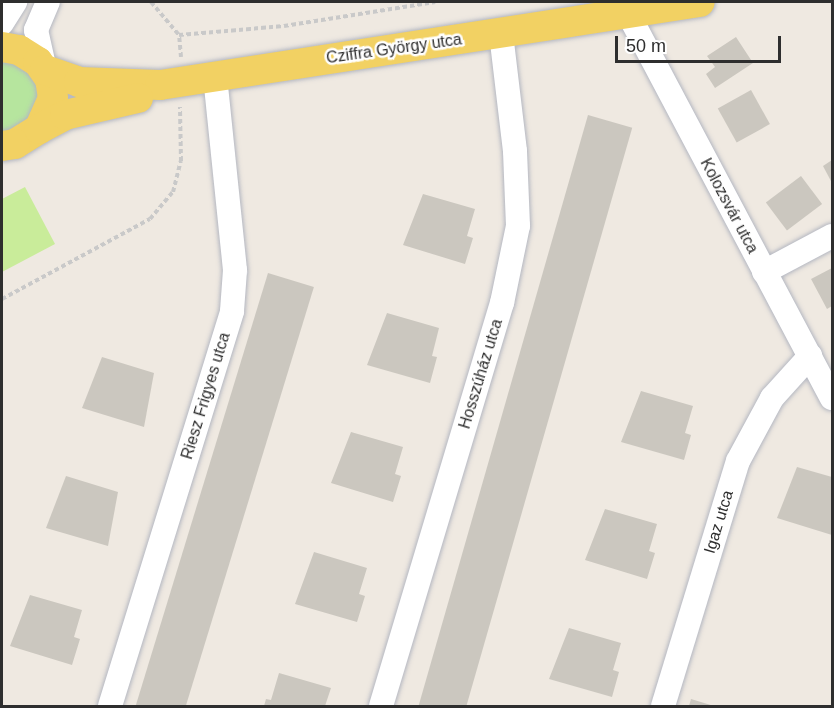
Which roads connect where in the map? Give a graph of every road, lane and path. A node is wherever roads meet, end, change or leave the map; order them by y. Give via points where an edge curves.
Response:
1 (15, 2) edge
2 (48, 2) edge
3 (151, 2) edge
4 (700, 2) edge
5 (625, 7) edge
6 (2, 23) edge
7 (501, 33) junction
8 (179, 35) dead end
9 (2, 47) edge
10 (45, 70) junction
11 (215, 76) junction
12 (160, 86) junction
13 (39, 129) junction
14 (3, 146) edge
15 (832, 236) edge
16 (764, 272) junction
17 (810, 357) junction
18 (832, 398) edge
19 (110, 706) edge
20 (381, 706) edge
21 (663, 706) edge

1 - 6 street
2 - 10 street via 36,30
3 - 8 path
4 - 5 main road, Cziffra György utca
5 - 7 main road, Cziffra György utca
5 - 16 street, Kolozsvár utca
7 - 11 main road, Cziffra György utca
7 - 20 street, Hosszúház utca via 515,151 518,226 502,303
9 - 10 main road, Cziffra György utca via 31,56
10 - 12 main road, Cziffra György utca via 79,82
10 - 13 main road via 53,98
11 - 12 main road, Cziffra György utca
11 - 19 street, Riesz Frigyes utca via 236,270 232,311
12 - 13 main road, Cziffra György utca via 141,97 65,115
13 - 14 main road, Cziffra György utca
15 - 16 street
16 - 17 street, Kolozsvár utca
17 - 18 street, Kolozsvár utca
17 - 21 street, Igaz utca via 772,398 738,461

